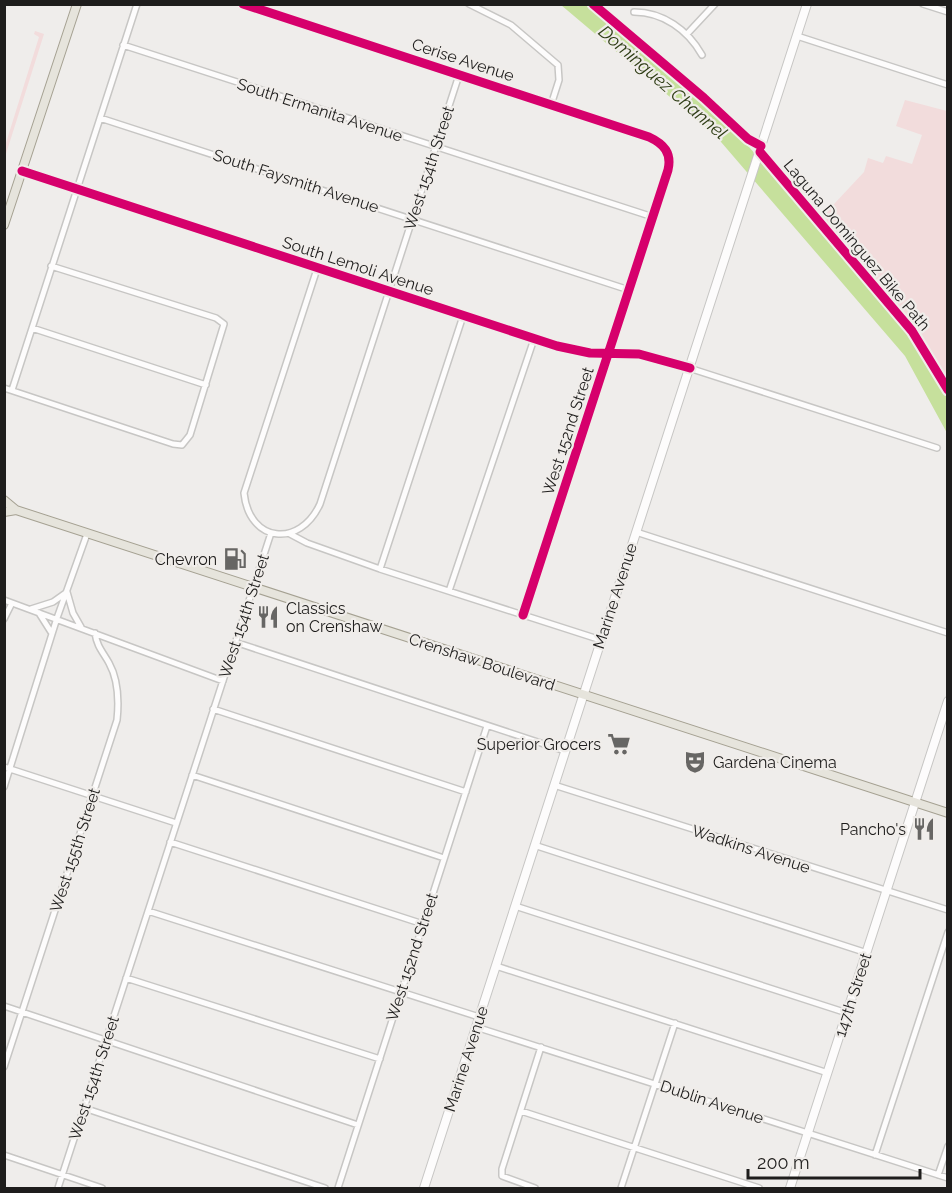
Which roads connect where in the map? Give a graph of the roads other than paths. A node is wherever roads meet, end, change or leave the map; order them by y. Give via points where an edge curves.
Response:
1 (77, 4) edge
2 (137, 4) edge
3 (243, 4) edge
4 (469, 4) edge
5 (715, 4) edge
6 (807, 4) edge
7 (923, 4) edge
8 (634, 12) dead end
9 (948, 12) edge
10 (687, 34) junction
11 (797, 36) junction
12 (123, 45) junction
13 (702, 55) dead end
14 (459, 75) junction
15 (948, 85) edge
16 (551, 105) junction
17 (100, 118) junction
18 (435, 148) junction
19 (668, 153) joint
20 (22, 171) junction
21 (77, 189) junction
22 (653, 217) junction
23 (412, 219) junction
24 (4, 225) edge
25 (51, 266) junction
26 (317, 269) junction
27 (629, 290) junction
28 (388, 292) junction
29 (463, 316) junction
30 (32, 328) junction
31 (534, 339) junction
32 (609, 353) junction
33 (690, 368) junction
34 (206, 384) junction
35 (4, 388) edge
36 (12, 390) junction
37 (937, 448) dead end
38 (4, 500) edge
39 (16, 510) junction
40 (4, 512) edge
41 (636, 532) junction
42 (271, 533) junction
43 (87, 534) junction
44 (290, 534) junction
45 (380, 569) junction
46 (253, 587) junction
47 (449, 591) junction
48 (67, 592) junction
49 (4, 600) edge
50 (12, 603) junction
51 (30, 609) junction
52 (38, 612) junction
53 (523, 615) junction
54 (57, 618) junction
55 (4, 619) edge
56 (81, 627) junction
57 (95, 633) junction
58 (948, 633) edge
59 (52, 635) junction
60 (601, 640) junction
61 (235, 642) junction
62 (223, 681) junction
63 (583, 695) junction
64 (948, 701) edge
65 (213, 709) junction
66 (487, 726) junction
67 (565, 751) junction
68 (8, 768) edge
69 (192, 776) junction
70 (554, 785) junction
71 (4, 787) edge
72 (466, 792) junction
73 (93, 796) junction
74 (916, 802) junction
75 (948, 813) edge
76 (176, 823) junction
77 (170, 842) junction
78 (534, 845) junction
79 (444, 858) junction
80 (887, 892) junction
81 (515, 906) junction
82 (148, 910) junction
83 (948, 910) edge
84 (423, 924) junction
85 (948, 932) edge
86 (867, 953) junction
87 (496, 966) junction
88 (126, 978) junction
89 (401, 992) junction
90 (4, 1006) edge
91 (23, 1012) junction
92 (847, 1013) junction
93 (479, 1017) junction
94 (675, 1023) junction
95 (476, 1026) junction
96 (106, 1040) junction
97 (541, 1047) junction
98 (380, 1059) junction
99 (4, 1067) edge
100 (828, 1072) junction
101 (655, 1084) junction
102 (84, 1108) junction
103 (521, 1111) junction
104 (358, 1125) junction
105 (808, 1133) junction
106 (948, 1146) edge
107 (634, 1148) junction
108 (4, 1155) edge
109 (875, 1155) junction
110 (63, 1174) junction
111 (938, 1175) junction
112 (948, 1178) edge
113 (58, 1188) edge
114 (102, 1188) edge
115 (325, 1188) edge
116 (338, 1188) edge
117 (424, 1188) edge
118 (535, 1188) edge
119 (621, 1188) edge
120 (759, 1188) edge
121 (790, 1188) edge

1 - 20 main road
2 - 12 street
3 - 14 street, Cerise Avenue
4 - 16 street via 511,25 558,65 560,80
5 - 10 street
6 - 11 main road, Marine Avenue
7 - 9 street
8 - 10 street via 655,15
10 - 13 street
11 - 15 street
11 - 33 main road, Marine Avenue
12 - 17 street
12 - 18 street, South Ermanita Avenue
14 - 16 street, Cerise Avenue
14 - 18 street, West 154th Street
16 - 19 street, Cerise Avenue via 649,137 662,144
17 - 21 street
17 - 23 street, South Faysmith Avenue
18 - 22 street, South Ermanita Avenue
18 - 23 street, West 154th Street
19 - 22 street, West 152nd Street via 668,170
20 - 21 street, South Lemoli Avenue
20 - 24 main road
21 - 25 street
21 - 26 street, South Lemoli Avenue
22 - 27 street, West 152nd Street
23 - 27 street, South Faysmith Avenue
23 - 28 street, West 154th Street
25 - 30 street
25 - 34 street via 216,318 224,324
26 - 28 street, South Lemoli Avenue
26 - 42 street via 244,494 250,515
27 - 32 street, West 152nd Street
28 - 29 street, South Lemoli Avenue
28 - 44 street, West 154th Street via 320,504 308,524
29 - 31 street, South Lemoli Avenue
29 - 45 street
30 - 34 street
30 - 36 street
31 - 32 street, South Lemoli Avenue via 568,349
31 - 47 street
32 - 33 street, South Lemoli Avenue via 648,355
32 - 53 street, West 152nd Street
33 - 37 street, South Lemoli Avenue
33 - 41 main road, Marine Avenue
34 - 36 street via 190,435 182,445
35 - 36 street
38 - 39 main road, Crenshaw Boulevard
39 - 40 main road, Crenshaw Boulevard
39 - 43 main road, Crenshaw Boulevard
41 - 58 street
41 - 60 main road, Marine Avenue
42 - 44 street, West 154th Street
42 - 46 street, West 154th Street
43 - 46 main road, Crenshaw Boulevard
43 - 48 street
44 - 45 street
45 - 47 street
46 - 61 street, West 154th Street
46 - 63 main road, Crenshaw Boulevard
47 - 53 street
48 - 51 street
48 - 54 street
48 - 56 street
49 - 50 street
50 - 51 street
50 - 55 street
51 - 52 street
52 - 54 street
52 - 59 street
53 - 60 street
54 - 56 street
54 - 59 street
56 - 57 street
57 - 62 street
57 - 73 street, West 155th Street via 97,646 113,673 119,705 114,734
59 - 68 street
60 - 63 main road, Marine Avenue
61 - 62 street, West 154th Street
61 - 66 street
62 - 65 street, West 154th Street
63 - 67 main road, Marine Avenue
63 - 74 main road, Crenshaw Boulevard
64 - 74 main road, 147th Street
65 - 69 street, West 154th Street
65 - 72 street
66 - 67 street
66 - 72 street, West 152nd Street
67 - 70 main road, Marine Avenue
68 - 71 street
68 - 73 street
69 - 76 street, West 154th Street
69 - 79 street
70 - 78 main road, Marine Avenue
70 - 80 street, Wadkins Avenue
72 - 79 street, West 152nd Street
73 - 76 street
73 - 91 street, West 155th Street
74 - 75 main road, Crenshaw Boulevard
74 - 80 main road, 147th Street
76 - 77 street, West 154th Street
77 - 82 street, West 154th Street
77 - 84 street
78 - 81 main road, Marine Avenue
78 - 86 street
79 - 84 street, West 152nd Street
80 - 83 street, Wadkins Avenue
80 - 86 main road, 147th Street
81 - 87 main road, Marine Avenue
81 - 92 street
82 - 88 street, West 154th Street
82 - 89 street
84 - 89 street, West 152nd Street
85 - 109 street
86 - 92 main road, 147th Street
87 - 93 main road, Marine Avenue
87 - 94 street
88 - 96 street, West 154th Street
88 - 98 street
89 - 93 street
89 - 98 street, West 152nd Street
90 - 91 street
91 - 96 street
91 - 99 street, West 155th Street
92 - 100 main road, 147th Street
93 - 95 main road, Marine Avenue
94 - 100 street
94 - 101 street
95 - 97 street, Dublin Avenue
95 - 117 main road, Marine Avenue
96 - 102 street, West 154th Street
96 - 104 street
97 - 101 street, Dublin Avenue
97 - 103 street
98 - 104 street, West 152nd Street
100 - 105 main road, 147th Street
101 - 105 street, Dublin Avenue
101 - 107 street
102 - 110 street, West 154th Street
102 - 115 street
103 - 107 street
103 - 118 street via 502,1176
104 - 116 street, West 152nd Street
105 - 109 street, Dublin Avenue
105 - 121 main road, 147th Street
106 - 111 street
107 - 119 street
107 - 120 street
108 - 110 street
109 - 111 street, Dublin Avenue
110 - 113 street, West 154th Street
110 - 114 street
111 - 112 street, Dublin Avenue

